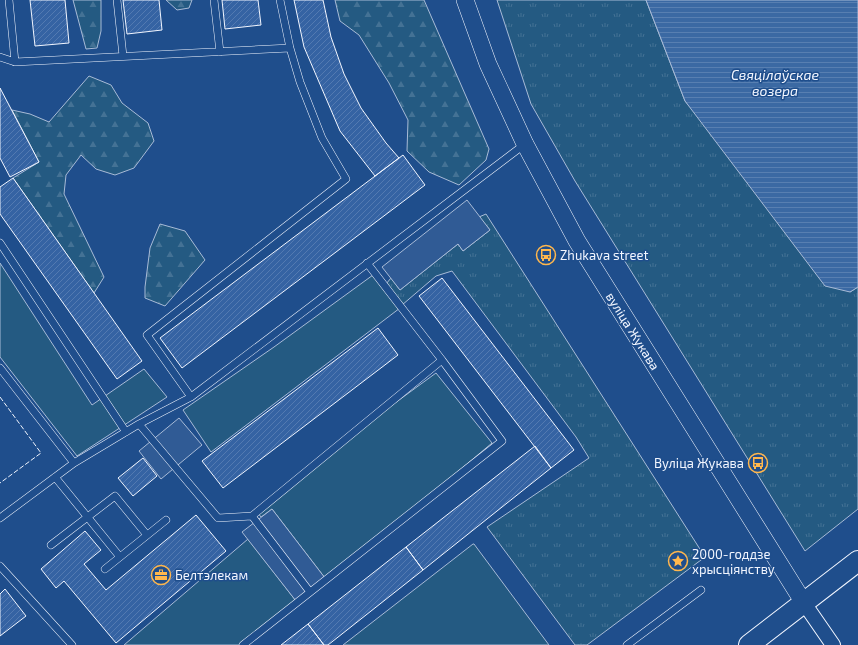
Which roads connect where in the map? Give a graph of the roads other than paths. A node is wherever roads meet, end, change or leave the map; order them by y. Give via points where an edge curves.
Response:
1 (9, 0) edge
2 (117, 0) edge
3 (214, 0) edge
4 (280, 0) edge
5 (465, 0) edge
6 (290, 48) junction
7 (220, 52) junction
8 (123, 56) junction
9 (0, 57) edge
10 (15, 62) junction
11 (525, 144) junction
12 (0, 243) edge
13 (367, 263) junction
14 (442, 360) junction
15 (0, 368) edge
16 (190, 397) junction
17 (139, 424) junction
18 (126, 432) junction
19 (74, 463) junction
20 (55, 477) junction
21 (252, 516) junction
22 (87, 517) junction
23 (0, 518) edge
24 (166, 520) dead end
25 (147, 536) junction
26 (51, 545) dead end
27 (120, 557) junction
28 (858, 560) edge
29 (0, 566) edge
30 (105, 569) dead end
31 (700, 590) dead end
32 (310, 592) junction
33 (804, 604) junction
34 (70, 644) edge
35 (243, 645) edge
36 (627, 645) edge
37 (749, 645) edge
38 (833, 645) edge

1 - 10 lane
2 - 8 lane
3 - 7 lane
4 - 6 lane
5 - 11 street, вуліца Жукава via 488,64
6 - 7 lane
6 - 16 lane via 322,138 346,179 147,335
7 - 8 lane
8 - 10 lane
9 - 10 lane
11 - 13 lane
11 - 33 street, вуліца Жукава via 577,240
12 - 18 lane
13 - 14 lane
13 - 16 lane
14 - 21 lane
14 - 32 lane via 502,441
15 - 19 lane
16 - 17 lane
17 - 18 lane
17 - 21 lane via 218,518
18 - 19 lane
19 - 20 lane
20 - 22 lane
20 - 23 lane
21 - 32 lane
22 - 25 lane via 115,496
22 - 26 lane
22 - 27 lane
24 - 25 lane
25 - 27 lane
27 - 30 lane
28 - 33 main road
29 - 34 lane
31 - 36 lane
32 - 35 lane
33 - 37 main road
33 - 38 street, вуліца Жукава

